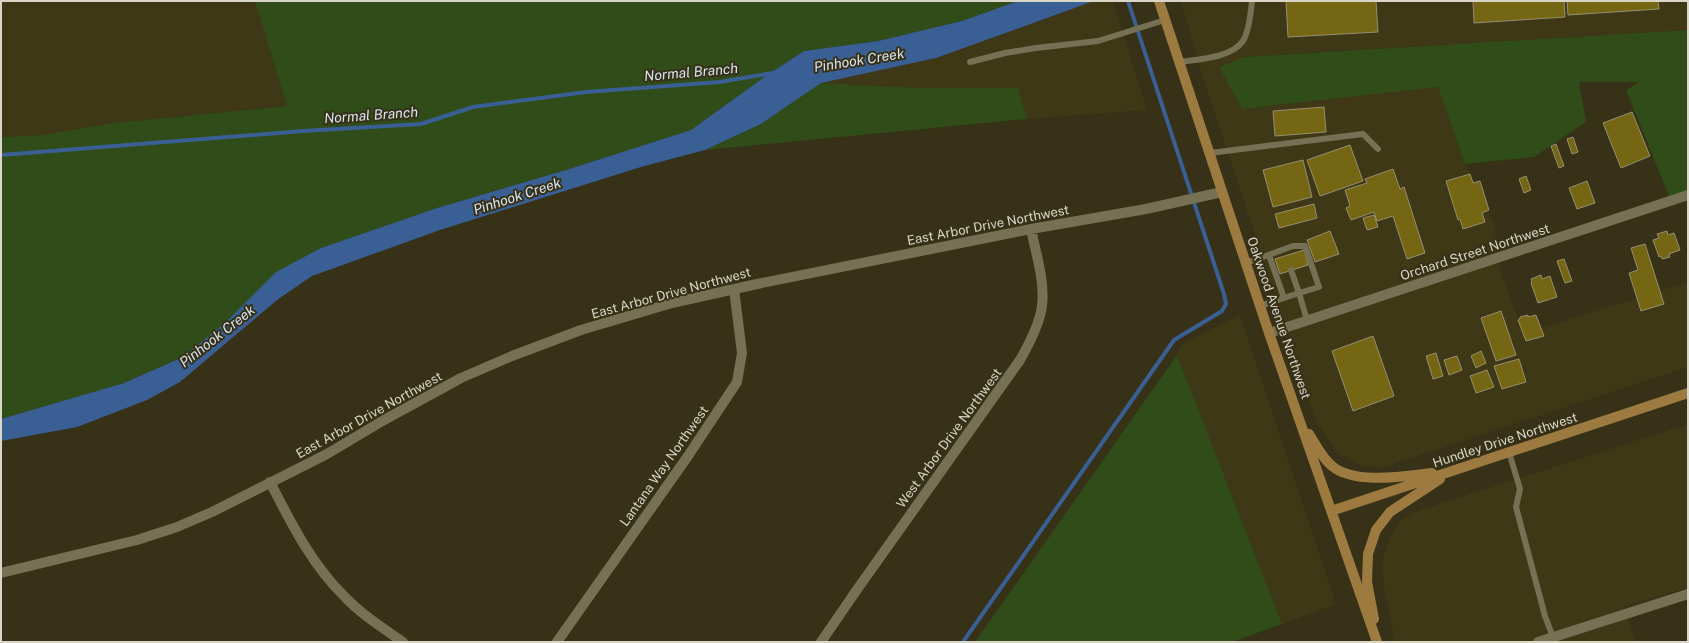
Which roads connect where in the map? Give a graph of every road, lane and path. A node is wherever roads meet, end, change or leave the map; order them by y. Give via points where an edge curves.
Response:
1 (1159, 1) edge
2 (1252, 1) edge
3 (1166, 20) junction
4 (970, 62) dead end
5 (1179, 62) junction
6 (1378, 149) dead end
7 (1210, 153) junction
8 (1222, 192) junction
9 (1688, 195) edge
10 (1031, 229) junction
11 (1283, 250) junction
12 (1269, 255) junction
13 (1286, 256) dead end
14 (1246, 263) junction
15 (1291, 270) dead end
16 (734, 289) junction
17 (1299, 293) junction
18 (1284, 298) junction
19 (1260, 306) junction
20 (1307, 320) junction
21 (1269, 333) junction
22 (1688, 393) edge
23 (1299, 418) junction
24 (1509, 452) junction
25 (1450, 472) junction
26 (270, 482) junction
27 (1331, 511) junction
28 (1, 573) edge
29 (1688, 594) edge
30 (1554, 640) edge
31 (403, 642) edge
32 (557, 642) edge
33 (821, 642) edge
34 (1378, 642) edge
35 (1538, 642) edge

1 - 3 street, Oakwood Avenue Northwest
2 - 5 lane via 1244,39 1236,49
3 - 4 lane via 1098,41 1005,53
3 - 5 street, Oakwood Avenue Northwest
5 - 7 street, Oakwood Avenue Northwest
6 - 7 lane via 1363,134
7 - 8 street, Oakwood Avenue Northwest
8 - 10 street, East Arbor Drive Northwest via 1146,209
8 - 14 street, Oakwood Avenue Northwest
9 - 20 street, Orchard Street Northwest
10 - 16 street, East Arbor Drive Northwest
10 - 33 street, West Arbor Drive Northwest via 1041,281 1042,306 1030,343
11 - 12 lane
11 - 13 lane
11 - 17 lane via 1293,246 1304,246 1319,287
12 - 14 lane
12 - 18 lane
14 - 19 street, Oakwood Avenue Northwest
15 - 17 lane
16 - 26 street, East Arbor Drive Northwest via 672,303 581,330 512,356 461,378 327,454
16 - 32 street, Lantana Way Northwest via 742,353 737,382
17 - 18 lane
17 - 20 lane
18 - 19 lane
19 - 21 street, Oakwood Avenue Northwest
20 - 21 street, Orchard Street Northwest
21 - 23 street, Oakwood Avenue Northwest
22 - 24 street, Hundley Drive Northwest
23 - 25 street via 1320,452 1333,467 1349,474 1372,478
23 - 27 street, Oakwood Avenue Northwest
24 - 25 street, Hundley Drive Northwest
24 - 30 lane via 1520,489 1516,507 1545,616
25 - 27 street, Hundley Drive Northwest
25 - 34 street via 1390,512 1376,530 1368,554 1367,582
26 - 28 street, East Arbor Drive Northwest via 212,512 151,536
26 - 31 street via 316,564 330,581 363,613
27 - 34 street, Oakwood Avenue Northwest
29 - 30 street
30 - 35 street

